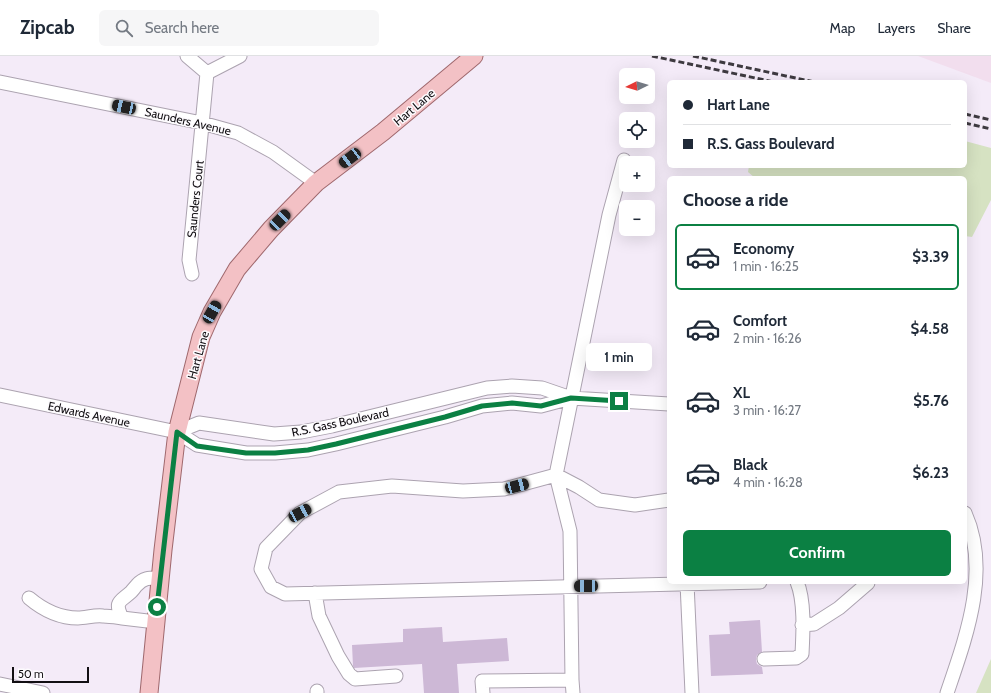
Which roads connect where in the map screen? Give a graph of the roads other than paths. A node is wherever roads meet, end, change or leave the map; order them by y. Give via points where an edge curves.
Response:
1 (187, 56) edge
2 (240, 56) edge
3 (474, 56) edge
4 (207, 73) junction
5 (0, 82) edge
6 (202, 123) junction
7 (619, 179) edge
8 (316, 183) junction
9 (192, 274) dead end
10 (0, 395) edge
11 (571, 398) junction
12 (667, 404) edge
13 (177, 432) junction
14 (556, 475) junction
15 (667, 500) edge
16 (967, 517) edge
17 (160, 578) junction
18 (667, 584) edge
19 (688, 584) edge
20 (799, 584) edge
21 (865, 584) edge
22 (571, 586) junction
23 (315, 593) junction
24 (29, 598) dead end
25 (122, 618) junction
26 (156, 622) junction
27 (802, 625) junction
28 (764, 659) dead end
29 (396, 676) dead end
30 (572, 680) junction
31 (0, 684) edge
32 (513, 687) edge
33 (545, 687) edge
34 (43, 693) edge
35 (149, 693) edge
36 (483, 693) edge
37 (573, 693) edge
38 (692, 693) edge
39 (947, 693) edge

1 - 4 street
2 - 4 street
3 - 8 main road, Hart Lane via 384,132
4 - 6 street, Saunders Court
5 - 6 street, Saunders Avenue
6 - 8 street, Saunders Avenue via 238,133 273,152
6 - 9 street, Saunders Court via 189,260
7 - 11 street
8 - 13 main road, Hart Lane via 271,229 237,269 212,312 201,337
10 - 13 street, Edwards Avenue
11 - 12 street, R.S. Gass Boulevard
11 - 13 street, R.S. Gass Boulevard via 542,388 486,388 301,432 274,434 199,423
11 - 13 street, R.S. Gass Boulevard via 541,406 512,403 482,406 336,444 275,453 246,453 197,446
11 - 14 street
13 - 17 main road, Hart Lane
14 - 15 street via 599,500 635,505
14 - 22 street via 570,531
14 - 23 street via 504,489 463,491 392,486 339,492 300,513 266,548 261,569 271,587 285,594
16 - 39 street via 972,528 977,559 974,592 969,628
17 - 25 street via 146,578 124,597 119,603 118,610
17 - 26 main road, Hart Lane
18 - 22 street
19 - 38 street
20 - 27 street
21 - 27 street via 839,608 814,624
22 - 23 street
22 - 30 street
23 - 29 street via 320,616 349,674 355,679
24 - 25 street via 53,613 68,617
25 - 26 street
26 - 35 main road, Hart Lane
27 - 28 street via 802,654 796,658
30 - 33 street
30 - 37 street
31 - 34 street
32 - 33 street
32 - 36 street via 482,681

